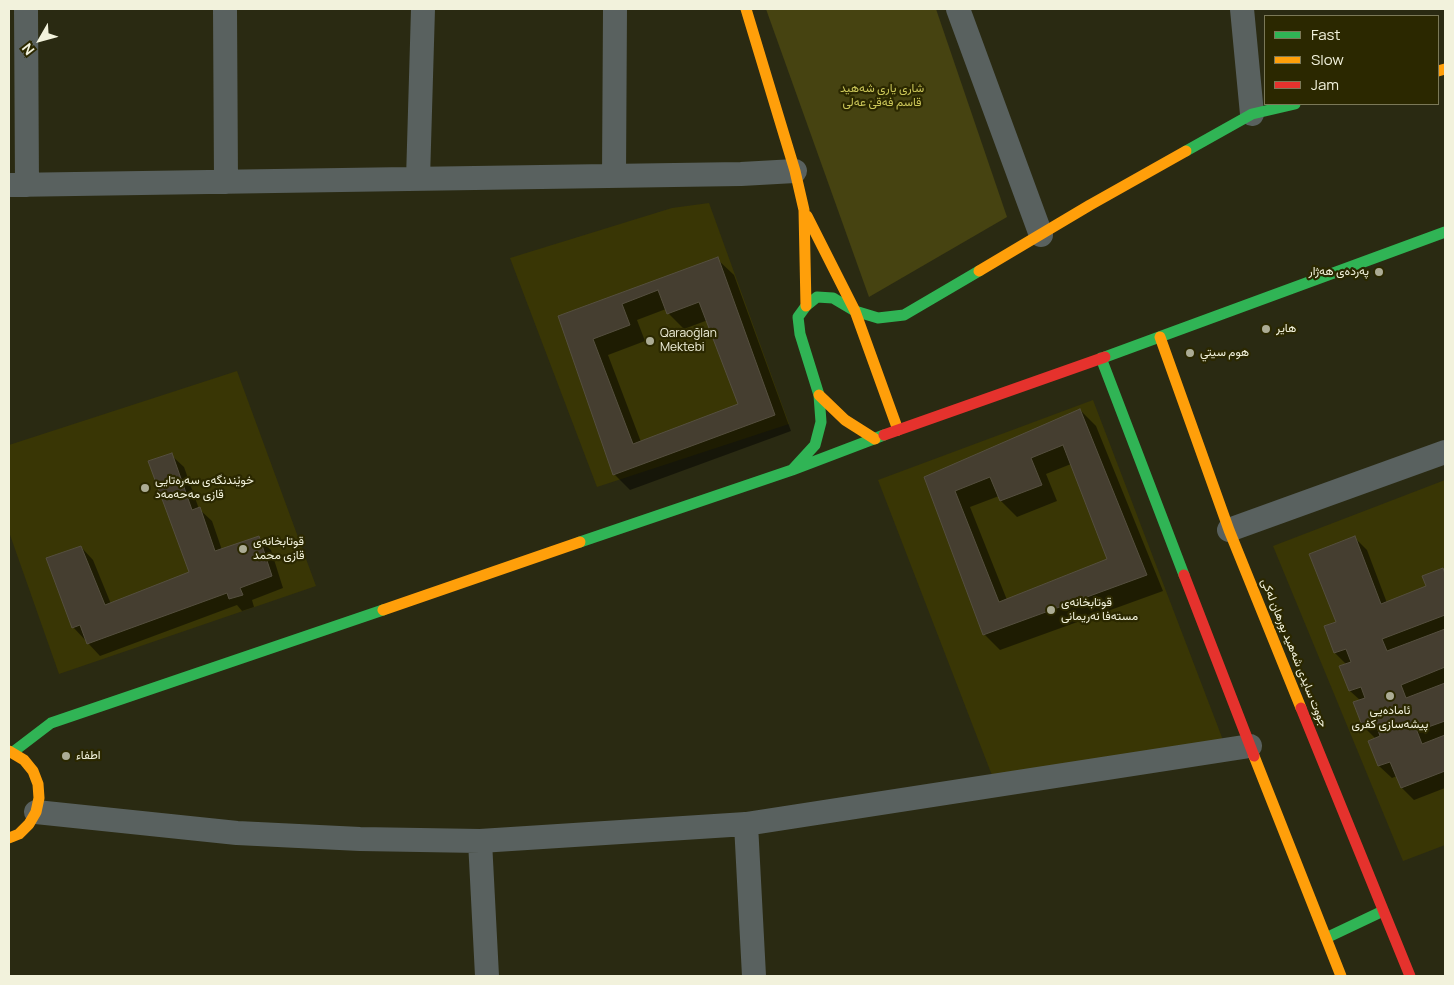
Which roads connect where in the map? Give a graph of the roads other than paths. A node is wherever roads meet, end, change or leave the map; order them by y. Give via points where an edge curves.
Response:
1 (26, 9) edge
2 (225, 9) edge
3 (424, 9) edge
4 (615, 9) edge
5 (746, 9) edge
6 (958, 9) edge
7 (1242, 9) edge
8 (1292, 105) edge
9 (1252, 114) junction
10 (795, 171) junction
11 (614, 176) junction
12 (418, 179) junction
13 (226, 182) junction
14 (18, 185) edge
15 (804, 210) junction
16 (1041, 234) junction
17 (1444, 237) edge
18 (806, 306) junction
19 (855, 311) junction
20 (1160, 337) junction
21 (1101, 358) junction
22 (819, 395) junction
23 (898, 430) junction
24 (875, 439) junction
25 (1445, 452) edge
26 (792, 470) junction
27 (1229, 530) junction
28 (1250, 746) junction
29 (11, 751) edge
30 (36, 812) junction
31 (746, 824) junction
32 (9, 838) edge
33 (480, 841) junction
34 (1383, 911) junction
35 (1326, 938) junction
36 (487, 976) edge
37 (754, 976) edge
38 (1341, 976) edge
39 (1410, 976) edge

1 - 14 street
2 - 13 street
3 - 12 street
4 - 11 street
5 - 10 main road
6 - 16 street
7 - 9 street
8 - 9 main road
9 - 16 main road
10 - 11 street
10 - 15 main road
11 - 12 street
12 - 13 street
13 - 14 street
15 - 18 main road
15 - 19 main road
16 - 19 main road via 904,316 878,318
17 - 20 main road
18 - 19 main road via 817,297 833,298
18 - 22 main road via 798,317 800,334
19 - 23 main road
20 - 21 main road
20 - 27 main road, جووت سایدی شەهید بورهان لەکی
21 - 23 main road
21 - 28 main road
22 - 24 main road via 845,420
22 - 26 main road via 821,422 815,445
23 - 24 main road
24 - 26 main road
25 - 27 street
26 - 29 main road via 51,723
27 - 34 main road, جووت سایدی شەهید بورهان لەکی
28 - 31 street
28 - 35 main road
29 - 30 main road via 24,760 36,778 39,798
30 - 32 main road via 19,834
30 - 33 street via 237,833
31 - 33 street
31 - 37 street
33 - 36 street
34 - 35 main road
34 - 39 main road, جووت سایدی شەهید بورهان لەکی
35 - 38 main road

